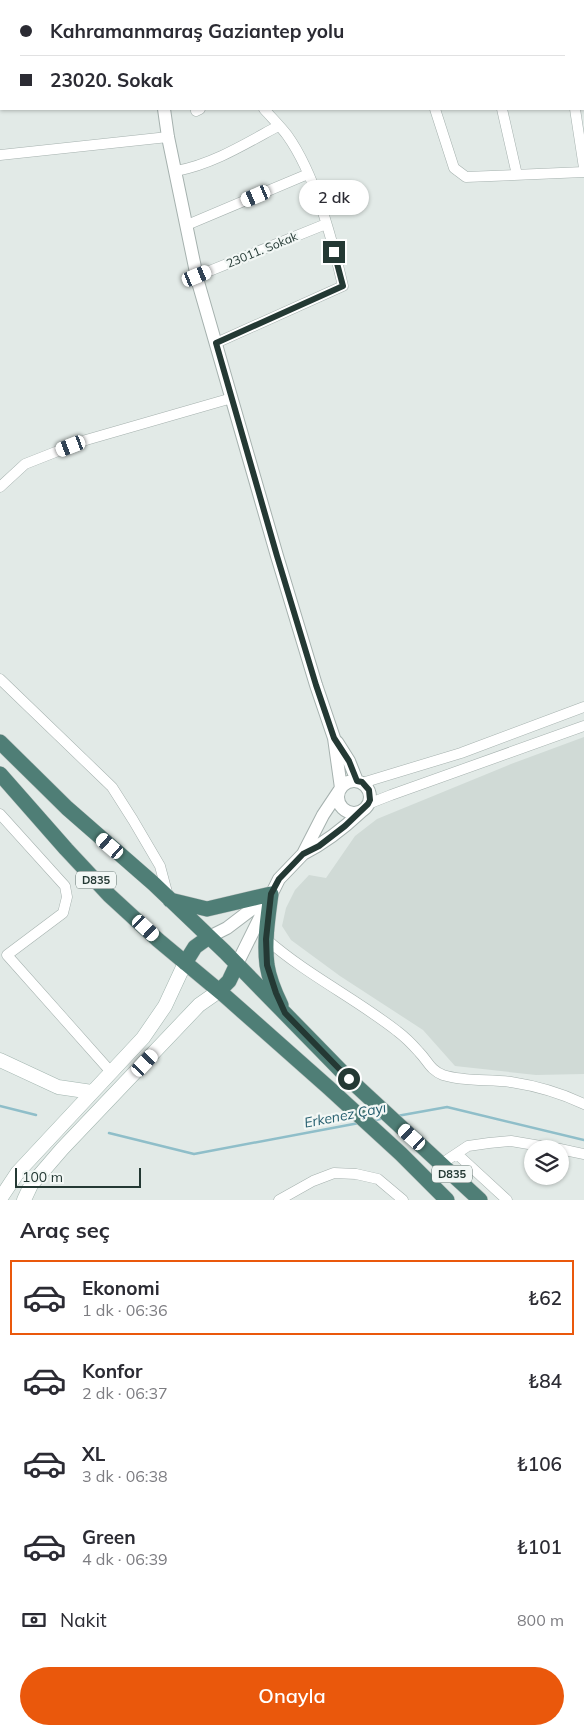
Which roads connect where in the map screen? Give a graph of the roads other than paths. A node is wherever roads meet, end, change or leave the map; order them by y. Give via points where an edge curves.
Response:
1 (164, 110) edge
2 (265, 110) edge
3 (435, 110) edge
4 (502, 110) edge
5 (575, 110) edge
6 (278, 126) junction
7 (168, 137) junction
8 (0, 155) edge
9 (584, 168) edge
10 (176, 171) junction
11 (584, 172) edge
12 (308, 174) junction
13 (517, 175) junction
14 (326, 224) junction
15 (186, 225) junction
16 (197, 276) junction
17 (216, 343) junction
18 (232, 398) junction
19 (0, 487) edge
20 (0, 679) edge
21 (584, 707) edge
22 (584, 726) edge
23 (334, 738) junction
24 (0, 742) edge
25 (0, 774) edge
26 (359, 782) junction
27 (340, 790) junction
28 (365, 808) junction
29 (0, 814) edge
30 (303, 854) junction
31 (271, 894) junction
32 (169, 899) junction
33 (209, 937) junction
34 (266, 939) junction
35 (4, 957) edge
36 (185, 963) junction
37 (237, 964) junction
38 (220, 991) junction
39 (285, 1013) junction
40 (0, 1060) edge
41 (111, 1072) junction
42 (92, 1092) junction
43 (584, 1104) edge
44 (524, 1143) edge
45 (569, 1151) edge
46 (457, 1154) junction
47 (584, 1154) edge
48 (441, 1164) junction
49 (442, 1197) edge
50 (0, 1198) edge
51 (24, 1200) edge
52 (278, 1200) edge
53 (403, 1200) edge
54 (480, 1200) edge
55 (507, 1200) edge

1 - 7 street
2 - 6 street
3 - 13 street via 454,168 466,177
4 - 13 street
5 - 9 street
6 - 10 street via 220,157
6 - 12 street via 286,134
7 - 8 street
7 - 10 street
10 - 15 street
11 - 13 street
12 - 14 street
12 - 15 street
14 - 16 street, 23011. Sokak
14 - 17 street via 343,286
15 - 16 street
16 - 17 street
17 - 18 street
18 - 19 street via 86,440 25,464
18 - 23 street
20 - 32 street via 112,787 160,866
21 - 26 street via 461,753
22 - 28 street via 391,795
23 - 26 street
23 - 27 street
24 - 32 highway, D835 via 67,808
25 - 36 highway, D835 via 109,894
26 - 27 street via 348,782
26 - 28 street via 369,790 370,800
27 - 28 street via 338,797 342,807 351,812
27 - 30 street
28 - 30 street via 319,846
29 - 35 street via 64,886 67,897 63,913
30 - 31 street via 279,879
31 - 32 highway via 207,909
31 - 33 street via 227,928
31 - 34 highway
31 - 37 street
32 - 33 highway, D835
33 - 36 highway via 195,947
33 - 37 highway, D835
34 - 39 highway via 267,965
34 - 43 street via 308,972 378,1016 405,1038 437,1072 464,1079 544,1088
35 - 41 street
36 - 38 highway, D835
36 - 41 main road via 165,1006 149,1030
37 - 38 highway
37 - 39 highway, D835
38 - 49 highway, D835 via 400,1154
38 - 51 main road via 199,1005 62,1149 31,1185
39 - 48 highway, D835 via 349,1079
40 - 42 main road via 58,1087
41 - 42 main road
42 - 50 main road via 18,1172
44 - 46 street via 511,1141 468,1146
45 - 47 street
46 - 48 street
46 - 55 street
48 - 54 highway, D835
52 - 53 street via 313,1180 334,1173 378,1179

